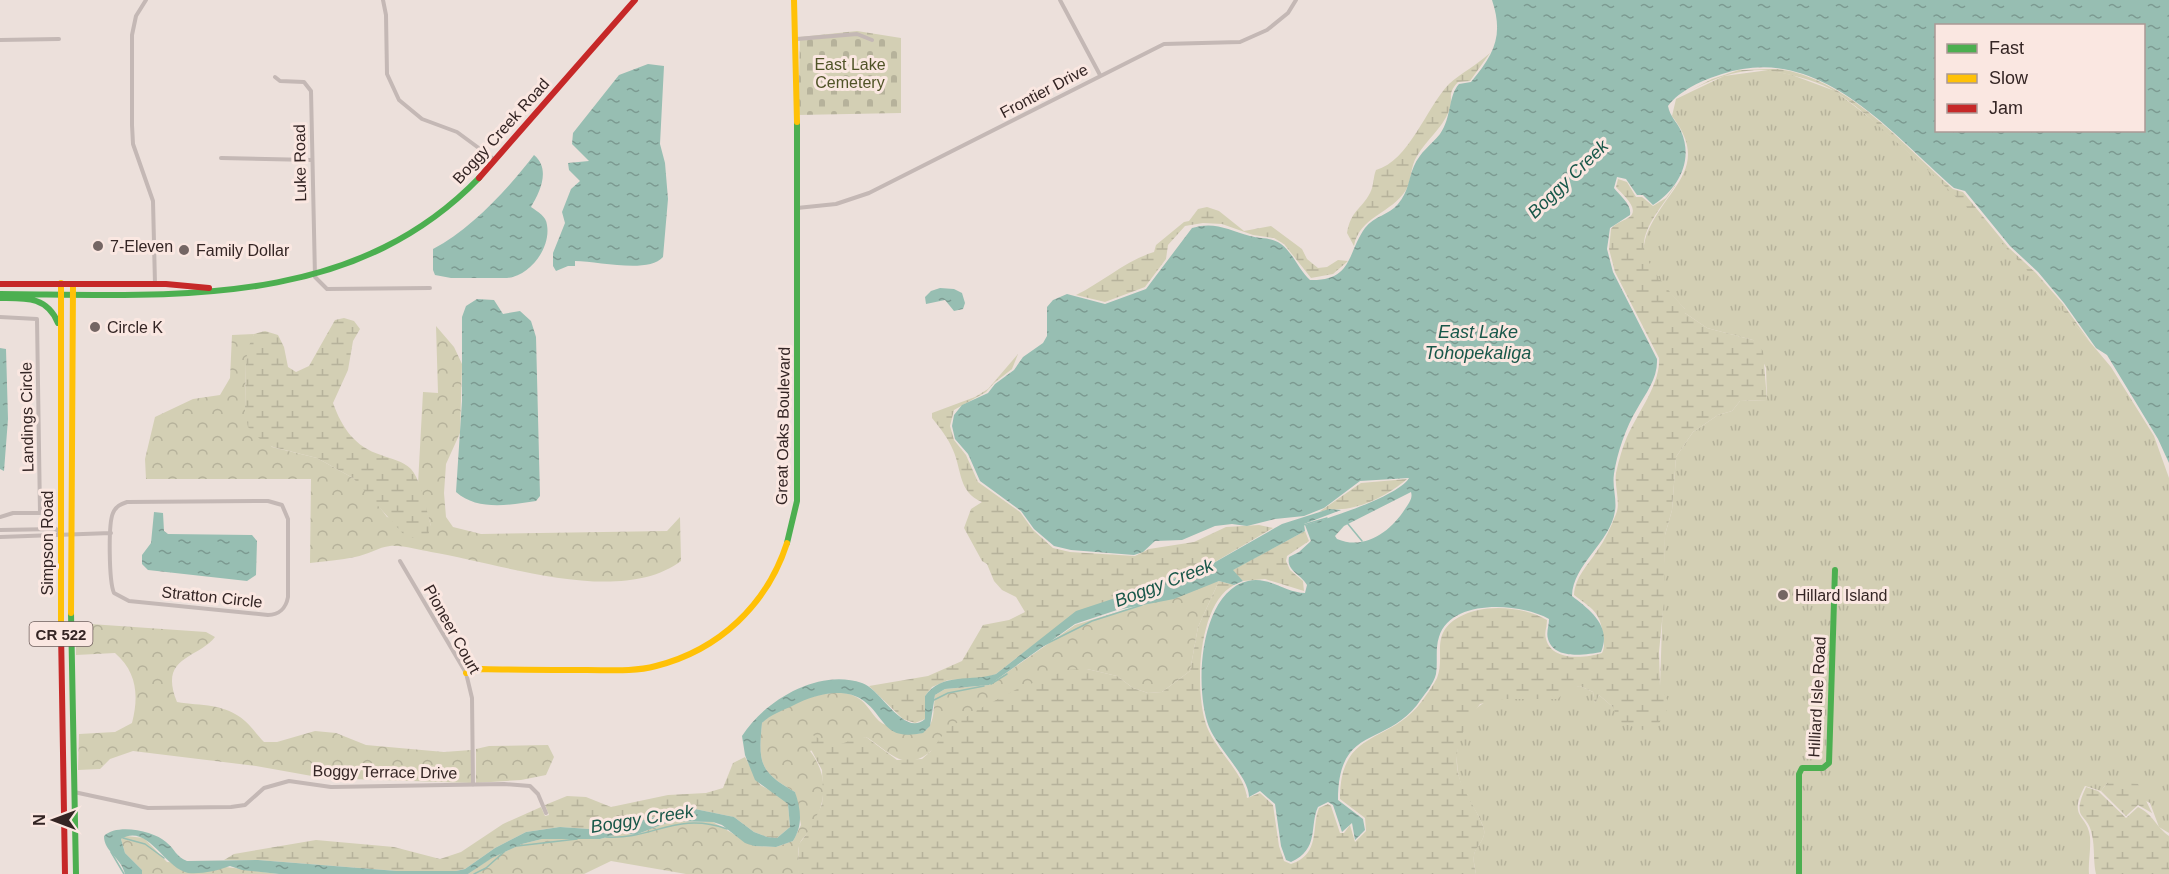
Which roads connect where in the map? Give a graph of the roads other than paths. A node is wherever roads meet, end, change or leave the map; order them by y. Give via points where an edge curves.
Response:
1 (146, 0) edge
2 (382, 0) edge
3 (635, 0) edge
4 (794, 0) edge
5 (1060, 0) edge
6 (1296, 0) edge
7 (59, 39) dead end
8 (797, 39) junction
9 (0, 40) edge
10 (872, 40) dead end
11 (1100, 75) junction
12 (275, 77) dead end
13 (221, 158) dead end
14 (312, 160) junction
15 (495, 161) junction
16 (797, 208) junction
17 (315, 277) junction
18 (0, 284) edge
19 (61, 284) junction
20 (73, 284) junction
21 (155, 284) junction
22 (430, 288) dead end
23 (227, 289) junction
24 (144, 293) junction
25 (163, 293) junction
26 (61, 294) junction
27 (73, 294) junction
28 (0, 296) edge
29 (0, 317) edge
30 (61, 339) junction
31 (0, 517) edge
32 (0, 530) edge
33 (67, 533) junction
34 (111, 533) junction
35 (0, 537) edge
36 (400, 561) dead end
37 (1835, 570) dead end
38 (466, 673) junction
39 (61, 690) junction
40 (72, 706) junction
41 (61, 766) junction
42 (473, 785) junction
43 (73, 792) junction
44 (546, 813) dead end
45 (65, 874) edge
46 (76, 874) edge
47 (1799, 874) edge

1 - 21 street via 136,16 132,35 132,125 133,144 153,201
2 - 15 street via 387,74 399,100 422,119 457,132
3 - 15 main road, Boggy Creek Road
4 - 8 main road, Great Oaks Boulevard
5 - 11 street
6 - 11 street, Frontier Drive via 1288,13 1267,30 1240,42 1164,44
7 - 9 street
8 - 10 street via 857,33
8 - 16 main road, Great Oaks Boulevard
11 - 16 street, Frontier Drive via 869,193 836,204
12 - 14 street, Luke Road via 300,81 310,87
13 - 14 street
14 - 17 street, Luke Road
15 - 17 main road, Boggy Creek Road via 420,229 382,251
16 - 38 main road, Great Oaks Boulevard via 796,501 790,540 766,591 741,620 713,642 655,666 628,670 482,669
17 - 22 street via 327,289
17 - 23 main road, Boggy Creek Road via 283,285
18 - 19 main road, Boggy Creek Road
19 - 20 main road, Boggy Creek Road
19 - 26 main road, Simpson Road / CR 522
20 - 21 main road, Boggy Creek Road
20 - 27 main road, Simpson Road / CR 522
21 - 23 main road, Boggy Creek Road
21 - 24 main road
21 - 25 main road
23 - 25 main road, Boggy Creek Road
24 - 25 main road, Boggy Creek Road
24 - 27 main road, Boggy Creek Road
26 - 27 main road, Boggy Creek Road
26 - 28 main road, Boggy Creek Road
26 - 30 main road, Simpson Road / CR 522
27 - 33 main road, Simpson Road / CR 522
28 - 30 main road via 44,302 53,310
29 - 31 street, Landings Circle via 37,319 40,513
30 - 33 main road, Simpson Road / CR 522
32 - 33 street via 56,529
33 - 34 street
33 - 35 street
33 - 39 main road, Simpson Road / CR 522
33 - 40 main road, Simpson Road / CR 522
34 - 34 street, Stratton Circle via 111,584 114,593 123,599 270,615 287,602 288,519 285,509 276,502 125,502 112,514
36 - 38 street, Pioneer Court
37 - 47 main road, Hilliard Isle Road via 1829,763 1823,768 1802,768 1799,774
38 - 42 street, Pioneer Court via 472,698
39 - 40 main road via 68,693
39 - 41 main road, Simpson Road / CR 522
40 - 43 main road, Simpson Road / CR 522
41 - 43 main road via 65,783
41 - 45 main road, Simpson Road / CR 522
42 - 43 street, Boggy Terrace Drive via 331,787 289,781 264,788 245,805 231,807 148,808
42 - 44 street, Boggy Terrace Drive via 530,786
43 - 46 main road, Simpson Road / CR 522

